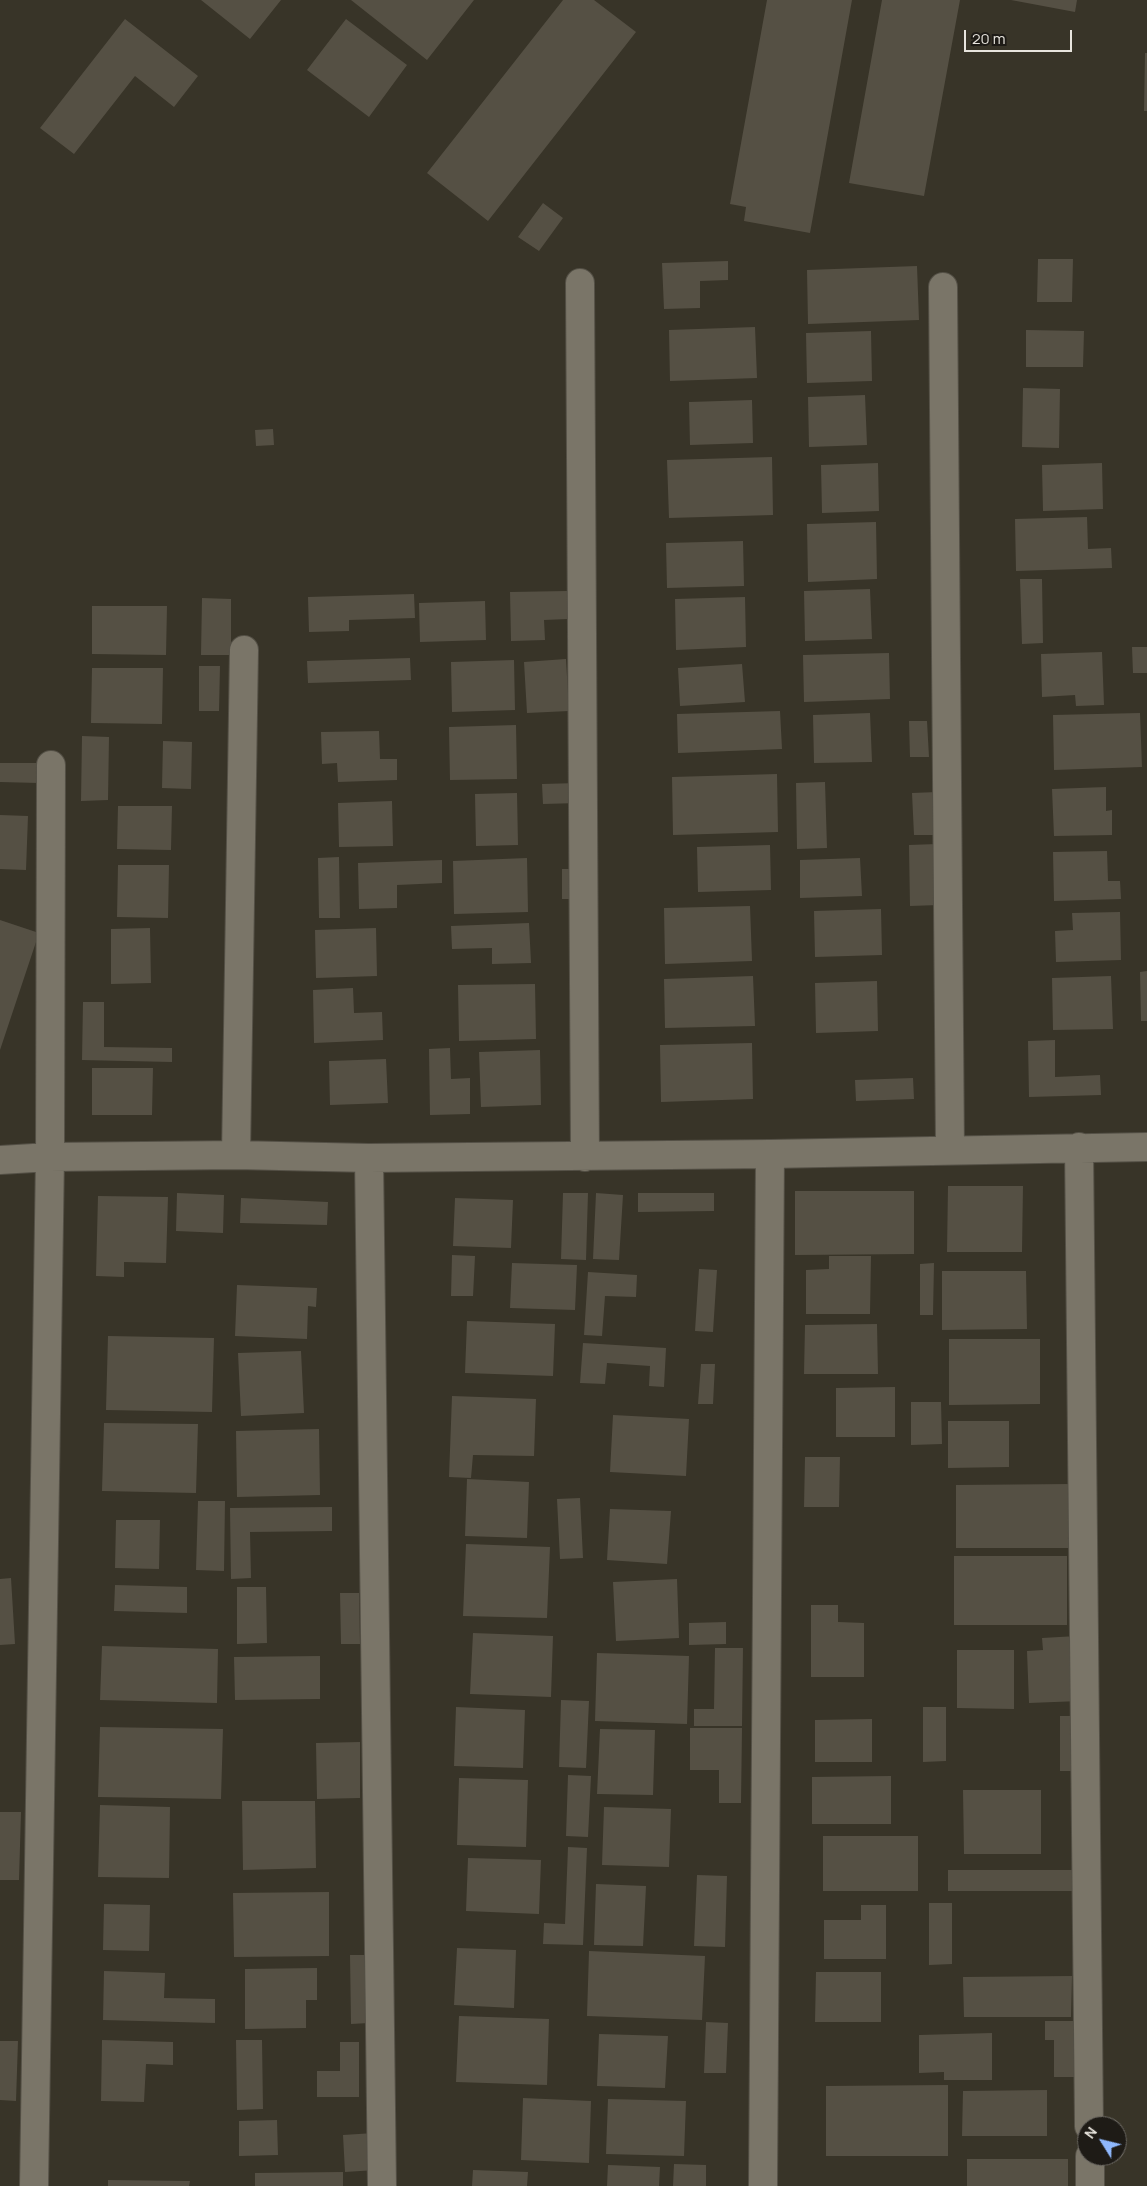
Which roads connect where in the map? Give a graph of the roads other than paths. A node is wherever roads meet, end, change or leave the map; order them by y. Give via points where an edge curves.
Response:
1 (580, 283) dead end
2 (943, 287) dead end
3 (244, 650) dead end
4 (51, 765) dead end
5 (1147, 1146) edge
6 (1079, 1148) junction
7 (950, 1150) junction
8 (770, 1154) junction
9 (236, 1155) junction
10 (585, 1156) junction
11 (50, 1157) junction
12 (369, 1158) junction
13 (0, 1160) edge
14 (1089, 2116) edge
15 (1090, 2166) edge
16 (34, 2186) edge
17 (382, 2186) edge
18 (763, 2186) edge
19 (1090, 2186) edge

1 - 10 street
2 - 7 street
3 - 9 street
4 - 11 street
5 - 6 street
6 - 7 street
6 - 14 street
7 - 8 street
8 - 10 street
8 - 18 street
9 - 11 street
9 - 12 street
10 - 12 street
11 - 13 street
11 - 16 street
12 - 17 street
15 - 19 street

